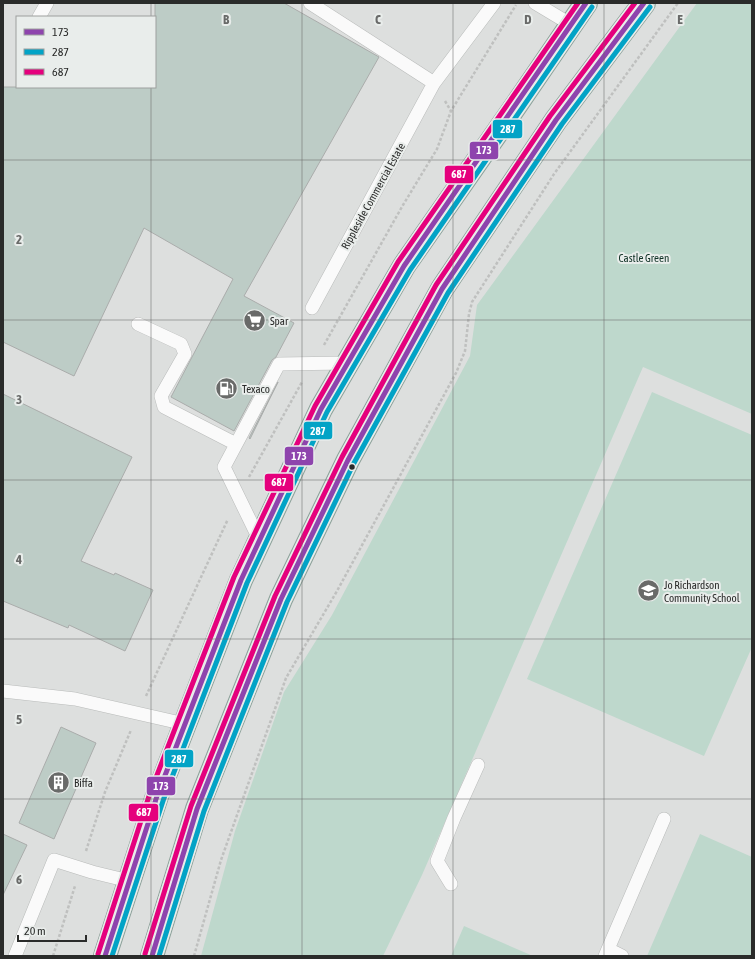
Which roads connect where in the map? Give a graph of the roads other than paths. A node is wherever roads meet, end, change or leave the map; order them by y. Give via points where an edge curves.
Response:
1 (47, 3) edge
2 (310, 3) edge
3 (494, 3) edge
4 (535, 3) edge
5 (586, 3) edge
6 (644, 3) edge
7 (40, 16) edge
8 (570, 24) junction
9 (434, 84) junction
10 (312, 308) dead end
11 (138, 324) dead end
12 (347, 363) junction
13 (236, 444) junction
14 (260, 541) junction
15 (3, 691) edge
16 (185, 724) junction
17 (478, 765) dead end
18 (664, 819) dead end
19 (129, 881) junction
20 (451, 884) dead end
21 (606, 953) edge
22 (16, 956) edge
23 (105, 956) edge
24 (152, 956) edge
25 (622, 956) edge

1 - 7 lane
2 - 9 lane
3 - 9 lane, Rippleside Commercial Estate
4 - 8 lane
5 - 8 highway
6 - 24 highway via 556,120 442,289 348,460 280,599 197,809
8 - 12 highway via 404,266
9 - 10 lane, Rippleside Commercial Estate
11 - 13 lane via 181,344 185,354 161,396 164,407
12 - 13 lane via 279,364
12 - 14 highway via 321,409
13 - 14 lane via 224,467
14 - 16 highway via 241,580
15 - 16 lane via 75,699
16 - 19 highway via 157,796
17 - 20 lane via 437,861
18 - 21 lane
19 - 22 lane via 54,860
19 - 23 highway
21 - 25 lane

